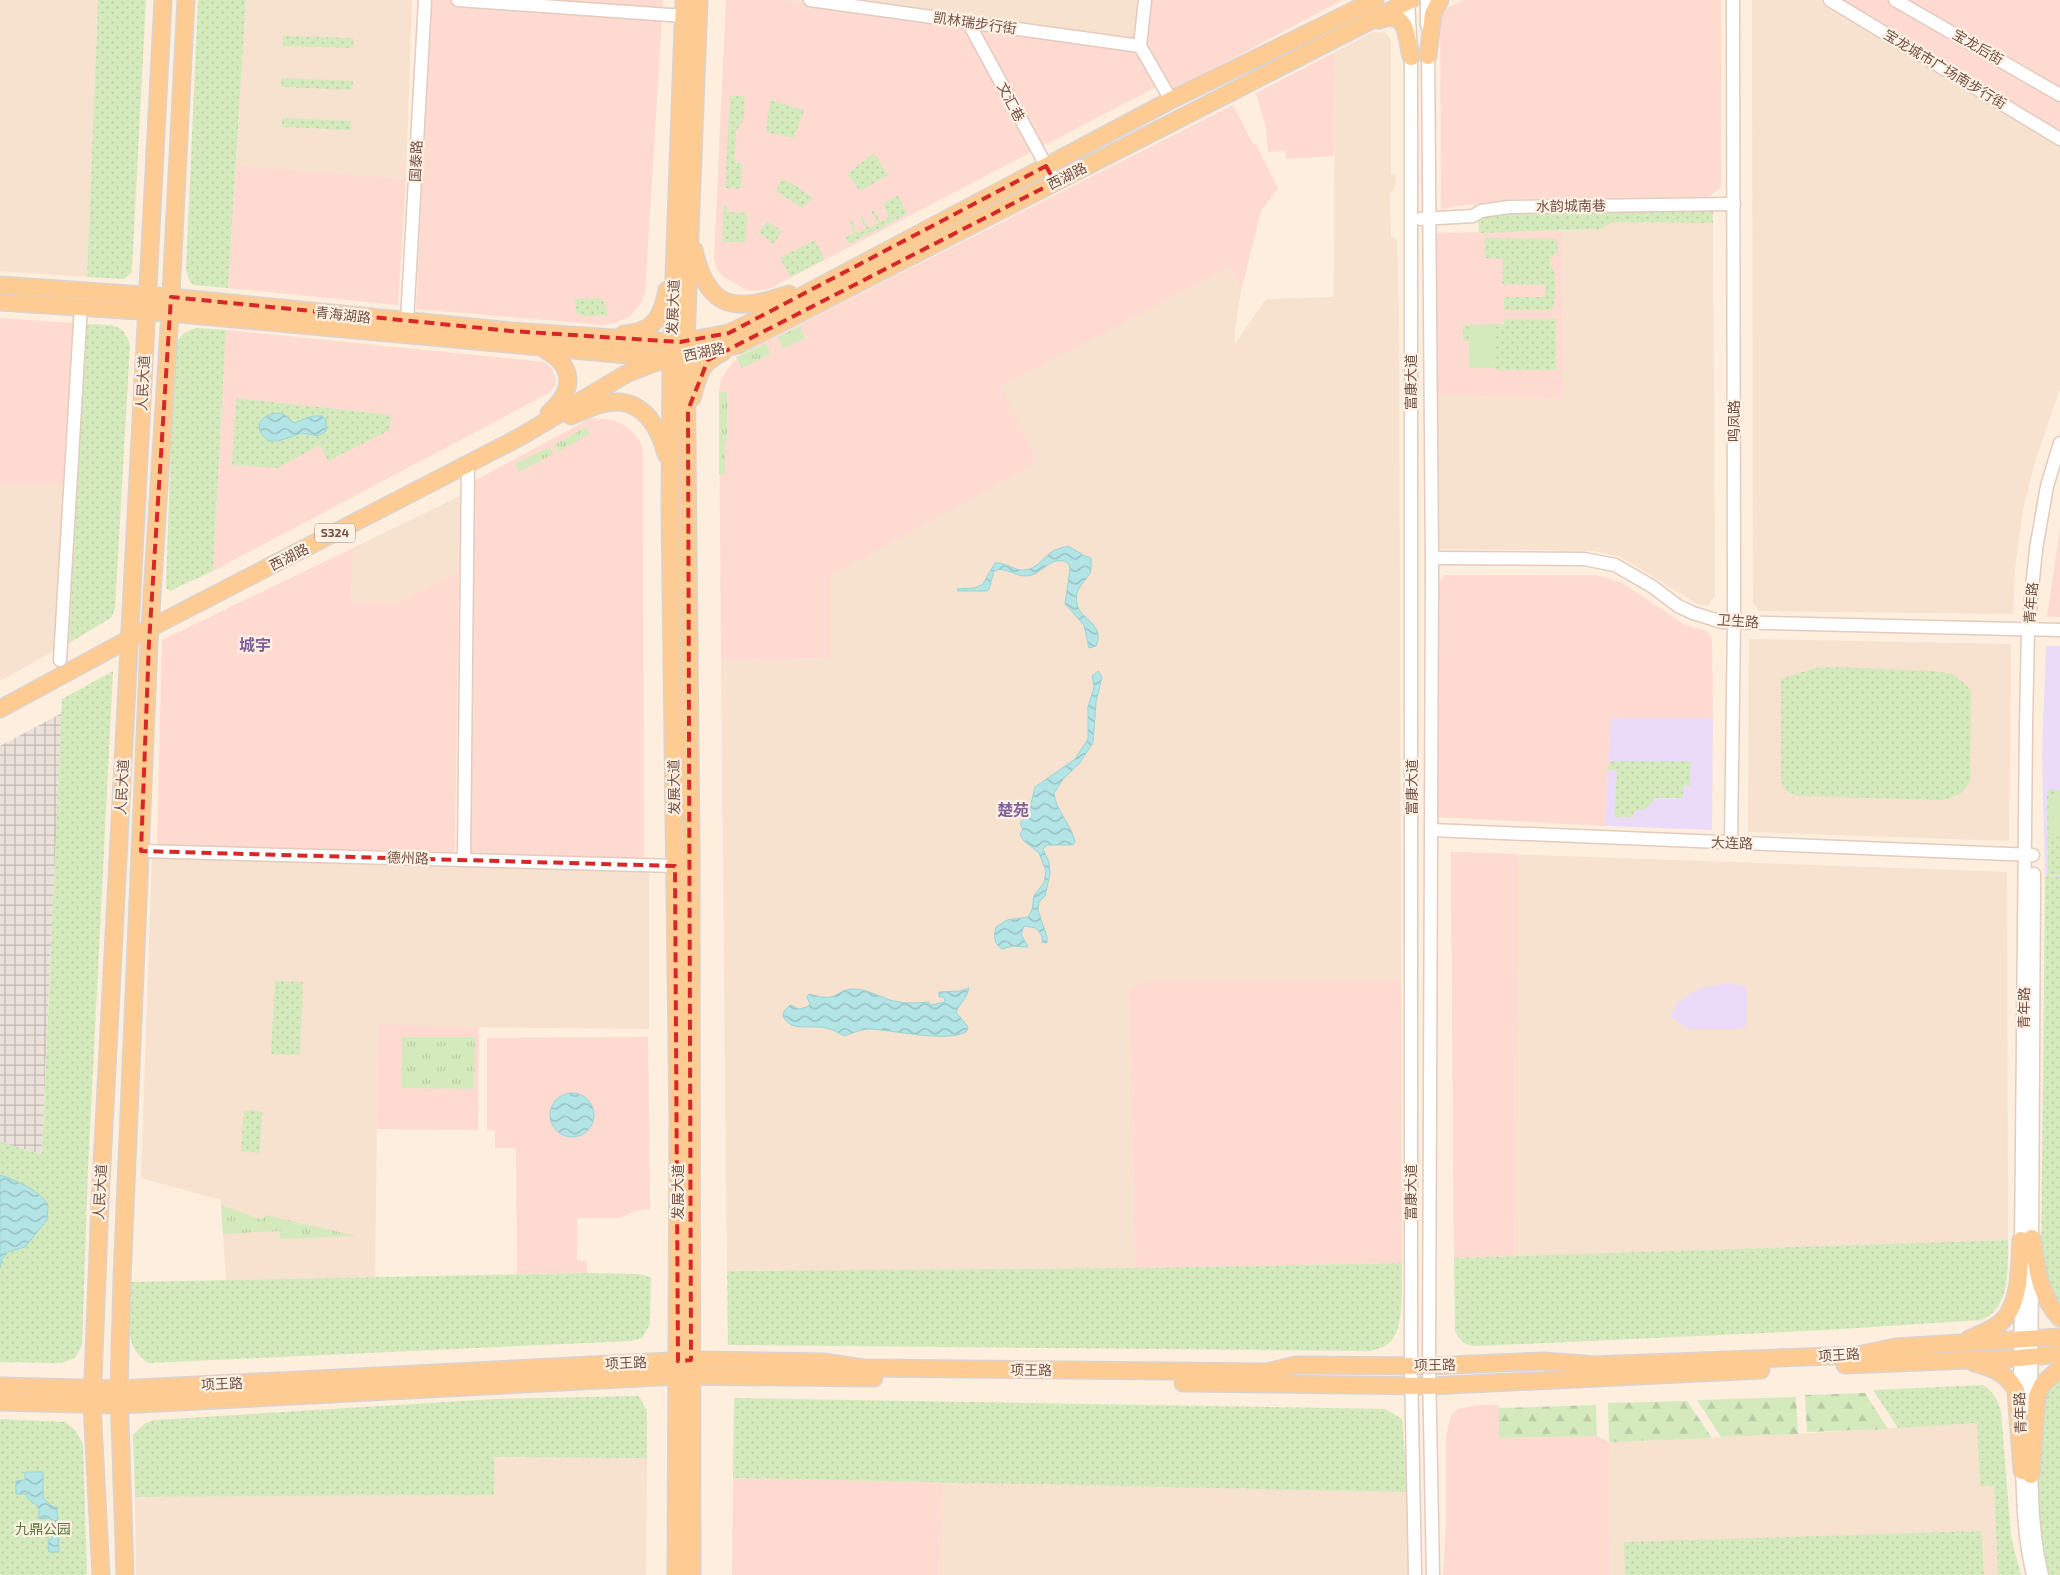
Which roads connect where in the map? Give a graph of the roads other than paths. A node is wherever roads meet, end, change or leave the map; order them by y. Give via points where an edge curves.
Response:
1 (162, 0) edge
2 (186, 0) edge
3 (424, 0) edge
4 (458, 0) edge
5 (699, 0) edge
6 (810, 0) edge
7 (1145, 0) edge
8 (1375, 0) edge
9 (1409, 0) edge
10 (1427, 0) edge
11 (1440, 0) edge
12 (1733, 0) edge
13 (1830, 0) edge
14 (1895, 0) edge
15 (684, 8) edge
16 (968, 22) junction
17 (1344, 34) junction
18 (1140, 46) junction
19 (1428, 56) junction
20 (1411, 57) junction
21 (2060, 95) edge
22 (1171, 100) junction
23 (2060, 139) edge
24 (1046, 166) junction
25 (1055, 182) junction
26 (1734, 204) junction
27 (1428, 218) junction
28 (1411, 219) junction
29 (682, 227) junction
30 (831, 280) junction
31 (0, 285) edge
32 (0, 302) edge
33 (147, 303) junction
34 (171, 305) junction
35 (81, 306) junction
36 (407, 321) junction
37 (571, 336) junction
38 (738, 344) junction
39 (542, 348) junction
40 (679, 349) junction
41 (688, 410) junction
42 (520, 437) junction
43 (2060, 443) edge
44 (468, 464) junction
45 (2060, 471) edge
46 (670, 508) junction
47 (1432, 561) junction
48 (133, 566) junction
49 (154, 568) junction
50 (1734, 626) junction
51 (150, 628) junction
52 (2060, 630) edge
53 (2033, 633) junction
54 (2060, 637) edge
55 (129, 639) junction
56 (60, 660) dead end
57 (126, 702) junction
58 (146, 703) junction
59 (0, 709) edge
60 (1431, 830) junction
61 (1731, 843) junction
62 (141, 851) junction
63 (2030, 855) junction
64 (464, 860) junction
65 (674, 866) junction
66 (2026, 1239) junction
67 (2060, 1318) edge
68 (2060, 1337) edge
69 (2026, 1339) junction
70 (1961, 1352) junction
71 (2060, 1354) edge
72 (2025, 1358) junction
73 (1411, 1366) junction
74 (1429, 1366) junction
75 (684, 1368) junction
76 (2060, 1368) edge
77 (0, 1386) edge
78 (1411, 1386) junction
79 (1430, 1386) junction
80 (92, 1397) junction
81 (119, 1397) junction
82 (0, 1402) edge
83 (2027, 1473) junction
84 (101, 1575) edge
85 (124, 1575) edge
86 (676, 1575) edge
87 (692, 1575) edge
88 (1415, 1575) edge
89 (1433, 1575) edge
90 (2032, 1575) edge
91 (2042, 1575) edge

1 - 33 main road, 人民大道
2 - 34 main road, 人民大道
3 - 36 street, 国泰路
4 - 15 street
5 - 29 main road, 发展大道
6 - 16 street, 凯林瑞步行街
7 - 18 street
8 - 22 main road, 西湖路
9 - 17 main road, 西湖路
9 - 20 street, 富康大道
10 - 19 street, 富康大道
11 - 19 main road via 1433,14
12 - 26 street, 鸣凤路
13 - 23 street, 宝龙城市广场南步行街
14 - 21 street, 宝龙后街
15 - 29 main road, 发展大道
16 - 18 street, 凯林瑞步行街
16 - 24 street, 文汇巷
17 - 20 main road via 1386,17 1398,18 1404,27
17 - 25 main road, 西湖路
18 - 22 street
19 - 27 street, 富康大道
20 - 28 street, 富康大道
22 - 24 main road, 西湖路
24 - 25 street, 文汇巷
24 - 30 main road, 西湖路
25 - 38 main road, 西湖路
26 - 27 street, 水韵城南巷 via 1509,207 1481,211 1473,216
26 - 50 street, 鸣凤路
27 - 28 street, 水韵城南巷
27 - 47 street, 富康大道
28 - 73 street, 富康大道
29 - 30 main road via 706,286 715,296 728,302 761,302
29 - 37 main road via 658,320 630,334
29 - 40 main road, 发展大道
30 - 40 main road, 西湖路 via 728,333
31 - 33 main road, 青海湖路
32 - 35 main road, 青海湖路
33 - 34 main road, 青海湖路
33 - 35 main road, 青海湖路
33 - 48 main road, 人民大道
34 - 36 main road, 青海湖路
34 - 39 main road, 青海湖路
34 - 49 main road, 人民大道
35 - 56 street
36 - 37 main road, 青海湖路
37 - 40 main road, 青海湖路
38 - 40 main road, 西湖路
38 - 41 main road via 708,360 702,367
39 - 40 main road, 青海湖路
39 - 42 main road via 563,363 567,391 561,402
40 - 41 main road, 发展大道
40 - 42 main road, 西湖路 / S324 via 626,374
40 - 46 main road, 发展大道
41 - 75 main road, 发展大道 via 691,849
42 - 44 main road, 西湖路 / S324
42 - 46 main road via 605,404 620,402 633,406 656,426 661,438
43 - 53 street, 青年路 via 2047,486 2038,540
44 - 51 main road, 西湖路 / S324
44 - 64 street
45 - 53 street, 青年路 via 2044,551
46 - 65 main road, 发展大道
47 - 50 street, 卫生路 via 1605,568 1629,578 1683,615 1713,626
47 - 60 street, 富康大道
48 - 49 main road
48 - 55 main road, 人民大道
49 - 51 main road, 人民大道
50 - 53 street, 卫生路
50 - 61 street, 鸣凤路
51 - 55 main road, 西湖路 / S324
51 - 58 main road, 人民大道
52 - 53 street, 卫生路
53 - 54 street, 卫生路
53 - 63 street, 青年路
55 - 57 main road, 人民大道
55 - 59 main road, 西湖路 / S324
57 - 58 main road
57 - 80 main road, 人民大道
58 - 62 main road, 人民大道
60 - 61 street, 大连路
60 - 74 street, 富康大道
61 - 63 street, 大连路
62 - 64 street, 德州路
62 - 81 main road, 人民大道
63 - 66 street, 青年路
64 - 65 street, 德州路
65 - 75 main road, 发展大道
66 - 67 main road via 2046,1300
66 - 69 street, 青年路
66 - 70 main road via 2016,1295 2005,1318
68 - 69 main road, 项王路
69 - 70 main road, 项王路
69 - 72 street, 青年路
70 - 72 main road, 项王路
70 - 74 main road, 项王路 via 1896,1348 1857,1355 1596,1365 1544,1361
70 - 79 main road, 项王路
70 - 83 main road via 2003,1373 2016,1390
71 - 72 main road, 项王路
72 - 83 street, 青年路
73 - 74 main road, 项王路
73 - 75 main road, 项王路 via 1296,1365 1267,1372 863,1368 823,1362
73 - 78 street, 富康大道
74 - 79 street, 富康大道
75 - 78 main road, 项王路
75 - 81 main road, 项王路
75 - 86 main road, 发展大道
75 - 87 main road, 发展大道
76 - 83 main road via 2042,1385 2037,1396
77 - 80 main road, 项王路
78 - 79 main road, 项王路
78 - 88 street, 富康大道
79 - 89 street, 富康大道
80 - 81 main road, 项王路
80 - 82 main road, 项王路
80 - 84 main road, 人民大道
81 - 85 main road, 人民大道
83 - 90 street, 青年路 via 2024,1519
83 - 91 street, 青年路

